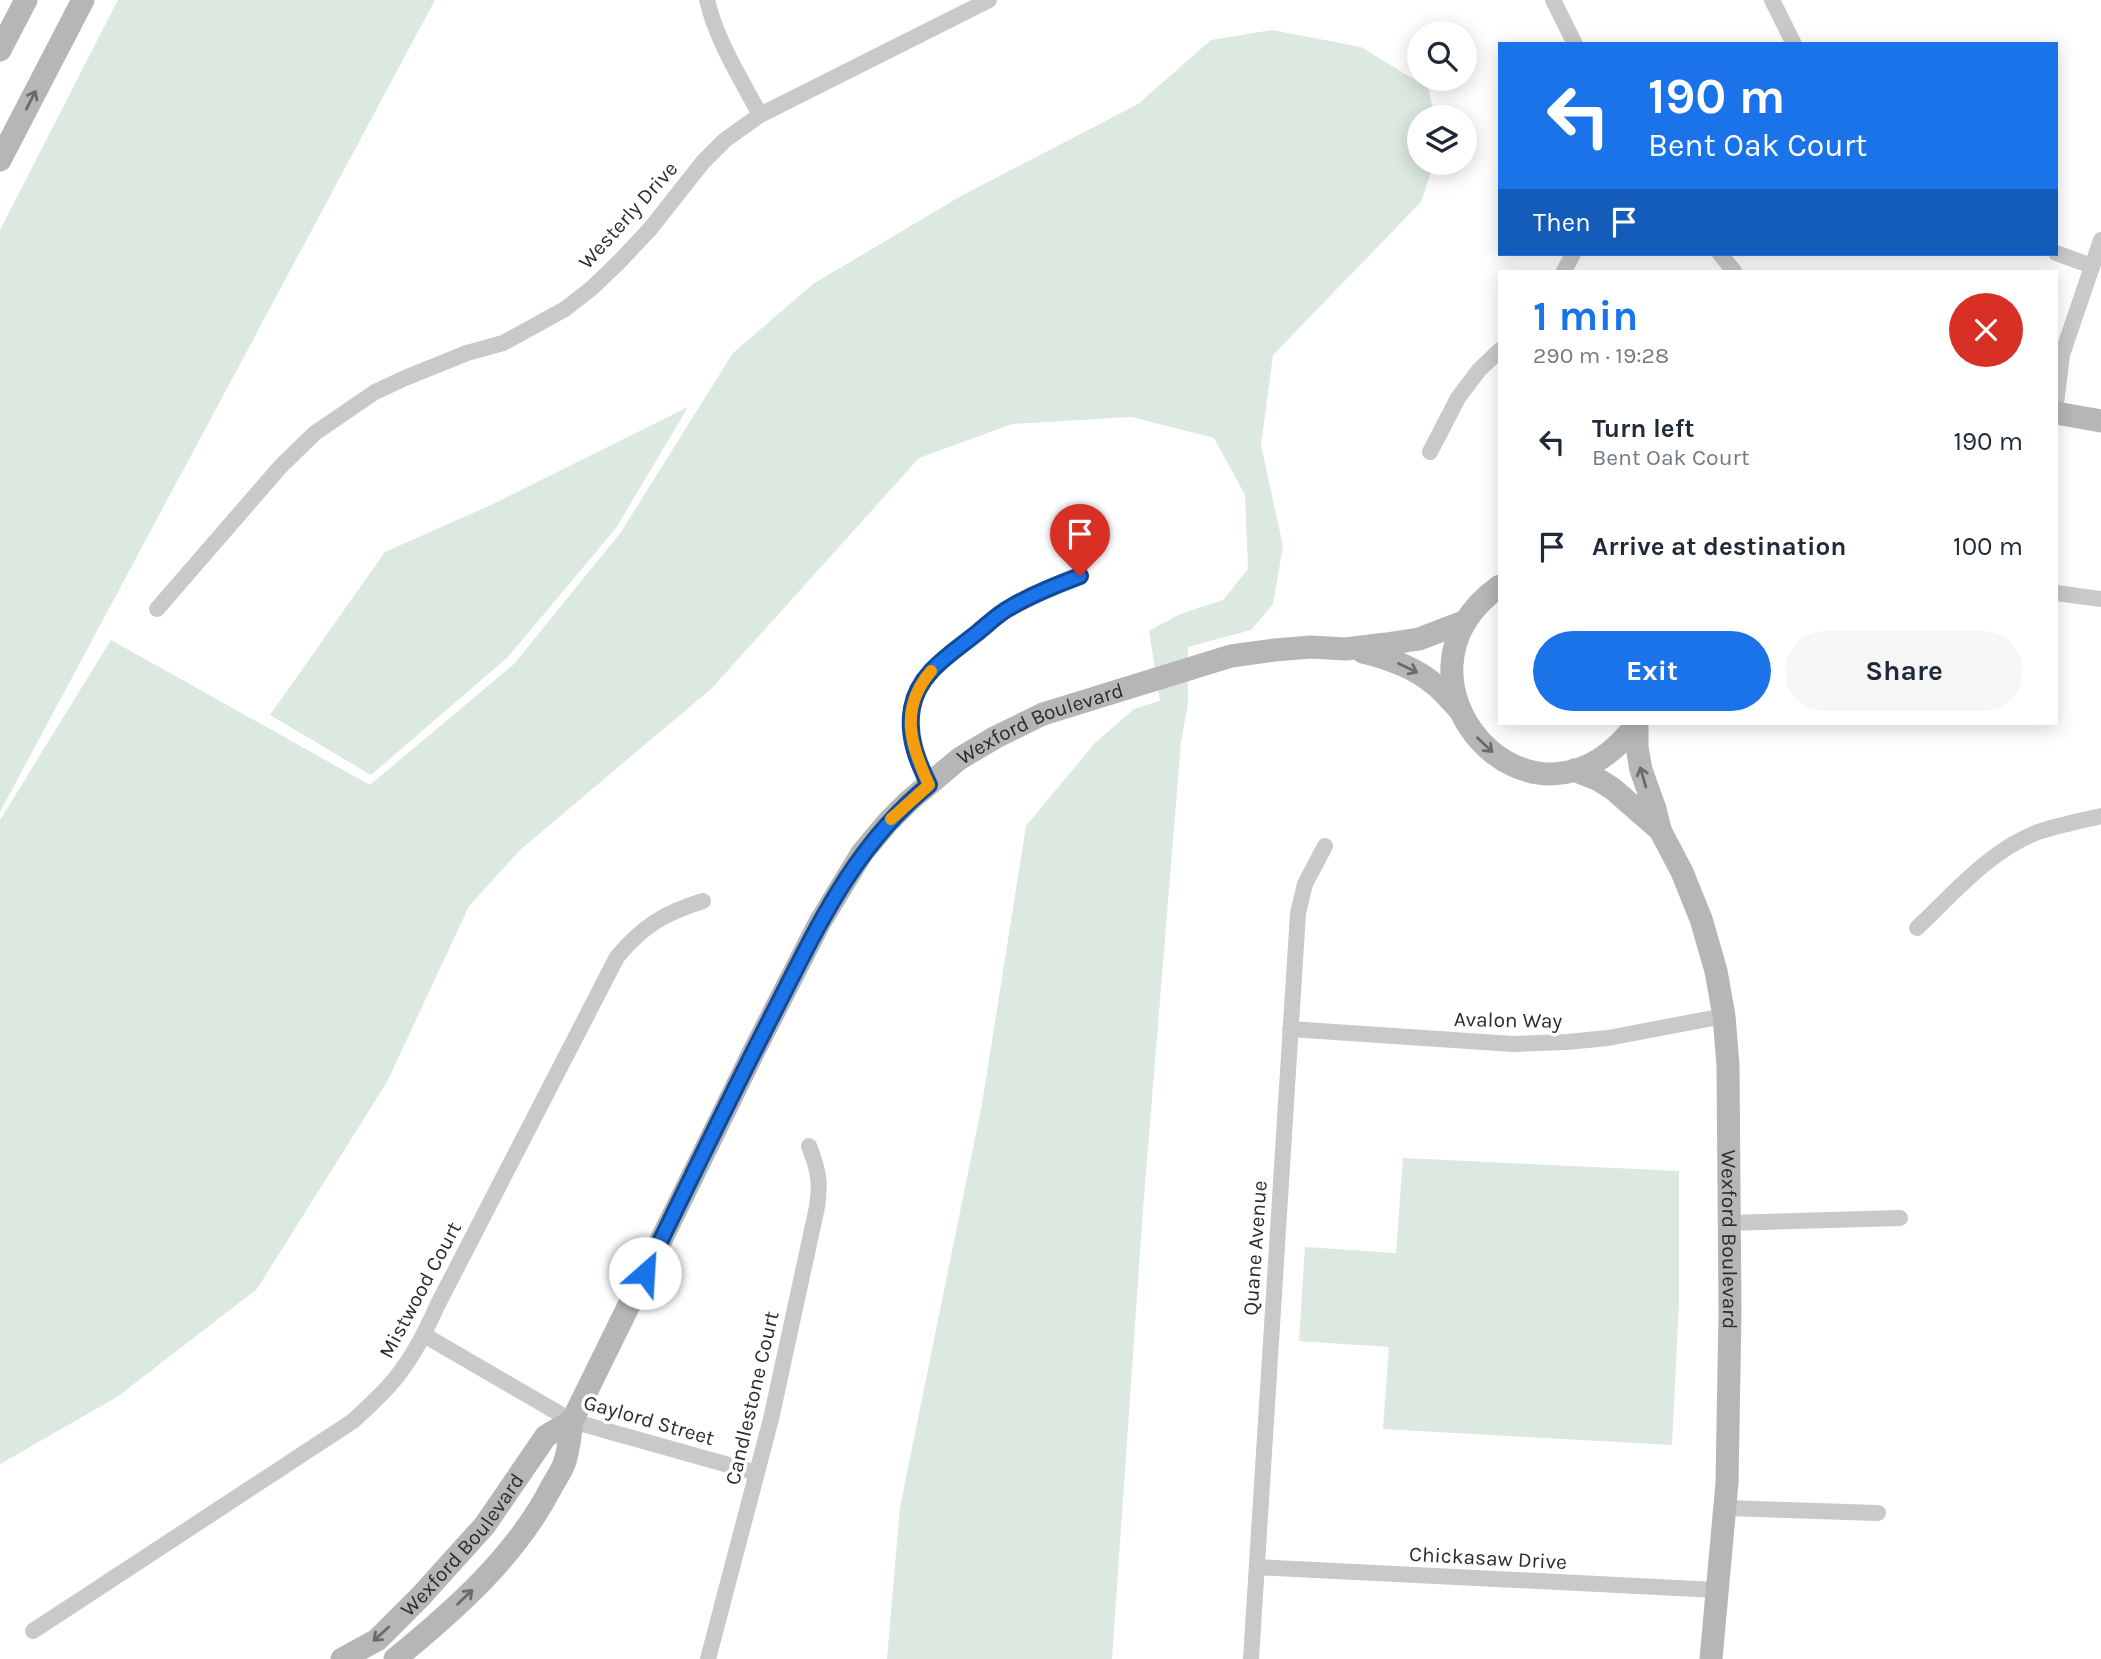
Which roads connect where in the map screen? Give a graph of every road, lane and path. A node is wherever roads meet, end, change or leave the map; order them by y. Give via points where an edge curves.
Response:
1 (26, 0) edge
2 (83, 0) edge
3 (707, 0) edge
4 (989, 0) edge
5 (1553, 0) edge
6 (1772, 0) edge
7 (1574, 42) edge
8 (1793, 42) edge
9 (0, 50) edge
10 (760, 115) junction
11 (0, 160) edge
12 (2101, 240) edge
13 (2058, 254) edge
14 (1722, 256) edge
15 (2092, 266) junction
16 (1733, 270) edge
17 (1498, 352) edge
18 (2058, 389) edge
19 (2058, 413) edge
20 (2101, 421) edge
21 (1430, 452) dead end
22 (1080, 576) dead end
23 (1498, 588) edge
24 (2058, 593) edge
25 (2101, 599) edge
26 (157, 609) dead end
27 (1466, 621) junction
28 (1346, 649) junction
29 (1459, 709) junction
30 (1636, 725) edge
31 (1637, 725) edge
32 (1574, 770) junction
33 (929, 785) junction
34 (2101, 816) edge
35 (1660, 830) junction
36 (1325, 846) dead end
37 (703, 901) dead end
38 (1917, 928) dead end
39 (1724, 1016) junction
40 (1290, 1030) junction
41 (809, 1146) dead end
42 (1900, 1218) dead end
43 (1729, 1223) junction
44 (424, 1335) junction
45 (572, 1422) junction
46 (757, 1473) junction
47 (1724, 1508) junction
48 (1878, 1513) dead end
49 (1257, 1567) junction
50 (1717, 1590) junction
51 (33, 1631) dead end
52 (342, 1659) edge
53 (396, 1659) edge
54 (708, 1659) edge
55 (1251, 1659) edge
56 (1711, 1659) edge

1 - 9 street
11 -> 2 street
3 - 10 street via 724,50
4 - 10 street, Westerly Drive
5 - 7 street
6 - 8 street
10 - 26 street, Westerly Drive via 725,140 619,262 565,309 503,343 467,353 375,392 315,433
12 - 15 street
13 - 15 street
14 - 16 street
15 - 18 street via 2063,355
17 - 21 street via 1458,397
19 - 20 street
22 - 33 street via 1008,608 922,682 912,706 911,730 915,754
23 - 27 street
24 - 25 street
27 - 28 street, Wexford Boulevard via 1419,639
27 - 29 street via 1453,662
28 -> 29 street, Wexford Boulevard via 1386,658 1416,672
28 - 33 street, Wexford Boulevard via 1311,647 1231,656 1043,714 959,759
29 -> 32 street via 1469,729 1498,757 1535,772
30 - 32 street via 1610,753
35 -> 31 street, Wexford Boulevard via 1641,770
32 - 35 street, Wexford Boulevard via 1613,789
33 - 45 street, Wexford Boulevard via 887,822 862,853 820,922
34 - 38 street via 2037,833 2008,847 1981,866
35 - 39 street, Wexford Boulevard via 1701,919
36 - 40 street, Quane Avenue via 1305,884 1298,913
37 - 44 street, Mistwood Court via 657,919 617,957
39 - 40 street, Avalon Way via 1608,1038 1513,1044
39 - 43 street, Wexford Boulevard
40 - 49 street, Quane Avenue
41 - 46 street, Candlestone Court via 820,1189
42 - 43 street
43 - 47 street, Wexford Boulevard
44 - 45 street, Gaylord Street
44 - 51 street, Mistwood Court via 389,1385 353,1421
45 - 46 street, Gaylord Street
45 -> 52 street, Wexford Boulevard via 546,1436 485,1525 421,1596 377,1640
53 -> 45 street, Wexford Boulevard via 515,1545 565,1463
46 - 54 street, Candlestone Court
47 - 48 street
47 - 50 street, Wexford Boulevard
49 - 50 street, Chickasaw Drive
49 - 55 street, Quane Avenue
50 - 56 street, Wexford Boulevard

